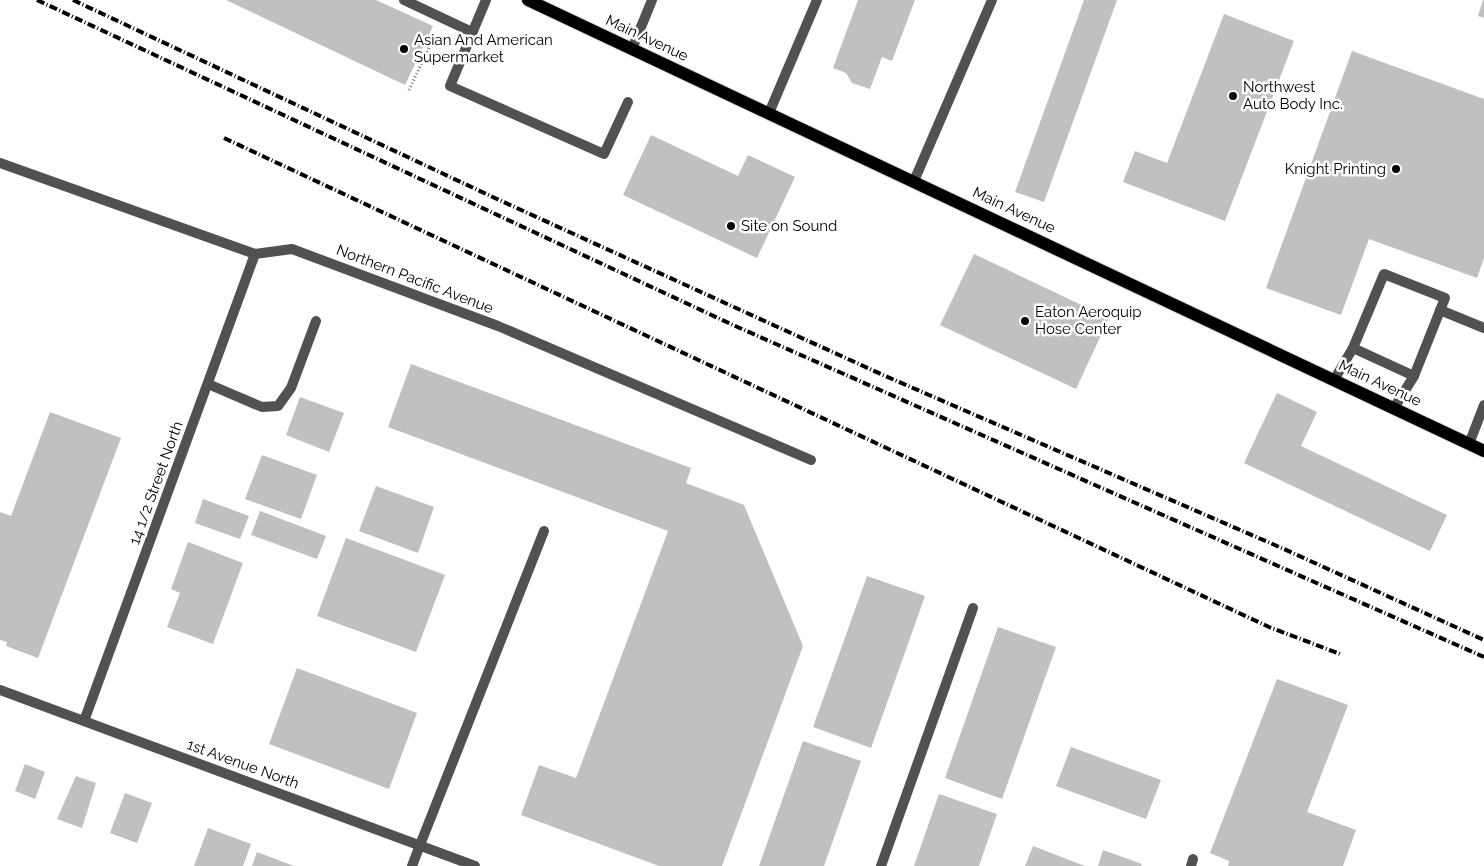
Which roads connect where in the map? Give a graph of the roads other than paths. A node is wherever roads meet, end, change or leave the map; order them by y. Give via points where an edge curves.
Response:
1 (404, 0) edge
2 (486, 0) edge
3 (528, 0) edge
4 (652, 0) edge
5 (817, 0) edge
6 (992, 0) edge
7 (472, 32) junction
8 (632, 49) junction
9 (628, 102) dead end
10 (769, 113) junction
11 (0, 163) edge
12 (914, 181) junction
13 (255, 254) junction
14 (1440, 310) junction
15 (316, 321) dead end
16 (1484, 328) edge
17 (1353, 348) junction
18 (1414, 376) junction
19 (1334, 380) junction
20 (208, 384) junction
21 (1484, 405) edge
22 (1394, 408) junction
23 (1469, 444) junction
24 (1484, 451) edge
25 (811, 460) dead end
26 (544, 531) dead end
27 (973, 608) dead end
28 (0, 690) edge
29 (84, 721) junction
30 (420, 846) junction
31 (412, 866) edge
32 (475, 866) edge
33 (881, 866) edge

1 - 7 street
2 - 7 street
3 - 8 main road, Main Avenue
4 - 8 street
5 - 10 street
6 - 12 street
7 - 9 street via 450,86 604,154
8 - 10 main road, Main Avenue
10 - 12 main road, Main Avenue
11 - 13 street, Northern Pacific Avenue
12 - 19 main road, Main Avenue
13 - 20 street, 14 1/2 Street North
13 - 25 street, Northern Pacific Avenue via 292,249 498,326
14 - 16 street
14 - 17 street via 1445,298 1384,274
14 - 18 street
15 - 20 street via 291,388 278,406 262,407
17 - 18 street
17 - 19 street
18 - 22 street
19 - 22 main road, Main Avenue
20 - 29 street, 14 1/2 Street North
21 - 23 street
22 - 23 main road, Main Avenue
23 - 24 main road, Main Avenue
26 - 30 street
27 - 33 street
28 - 29 street, 1st Avenue North
29 - 30 street, 1st Avenue North
30 - 31 street
30 - 32 street, 1st Avenue North

